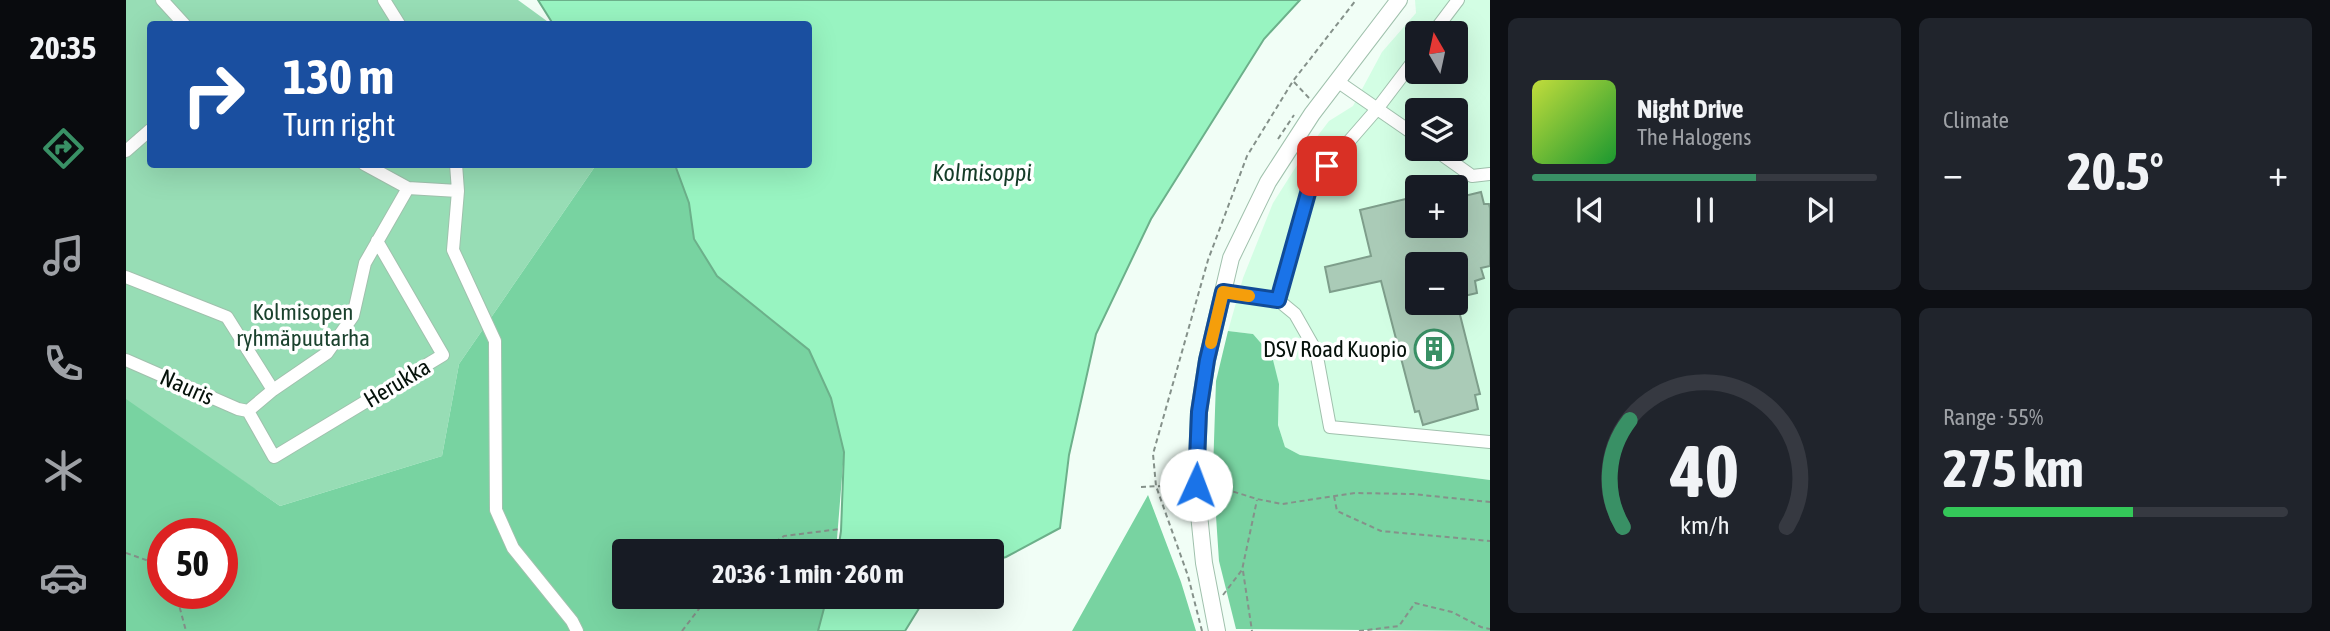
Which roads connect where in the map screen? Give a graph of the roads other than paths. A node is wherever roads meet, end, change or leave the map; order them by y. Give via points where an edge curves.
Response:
1 (162, 0) edge
2 (384, 0) edge
3 (1399, 0) edge
4 (1458, 0) edge
5 (181, 21) edge
6 (397, 21) edge
7 (1442, 21) edge
8 (1405, 72) edge
9 (1337, 81) junction
10 (1377, 109) junction
11 (1405, 128) edge
12 (147, 133) edge
13 (126, 151) edge
14 (1451, 161) edge
15 (371, 168) edge
16 (456, 168) edge
17 (1490, 174) edge
18 (408, 188) junction
19 (458, 191) junction
20 (377, 241) junction
21 (126, 277) edge
22 (1223, 292) junction
23 (1278, 300) junction
24 (126, 360) edge
25 (272, 390) junction
26 (248, 411) junction
27 (1490, 442) edge
28 (577, 631) edge
29 (1217, 631) edge

1 - 5 street
2 - 6 street
3 - 9 main road
4 - 7 street
8 - 10 street
9 - 10 street
9 - 22 main road via 1268,181 1231,258
10 - 11 street
10 - 23 street via 1310,186
12 - 13 street
14 - 17 street via 1472,176
15 - 18 street
16 - 19 street
18 - 19 street
18 - 20 street
19 - 28 street via 453,250 495,341 496,510 513,548
20 - 25 street via 365,263 353,316 327,353
20 - 26 street, Herukka via 443,355 274,457
21 - 25 street via 227,317
22 - 23 street
22 - 29 main road via 1199,412 1196,485
23 - 27 street via 1295,314 1316,351 1330,427
24 - 26 street, Nauris
25 - 26 street

